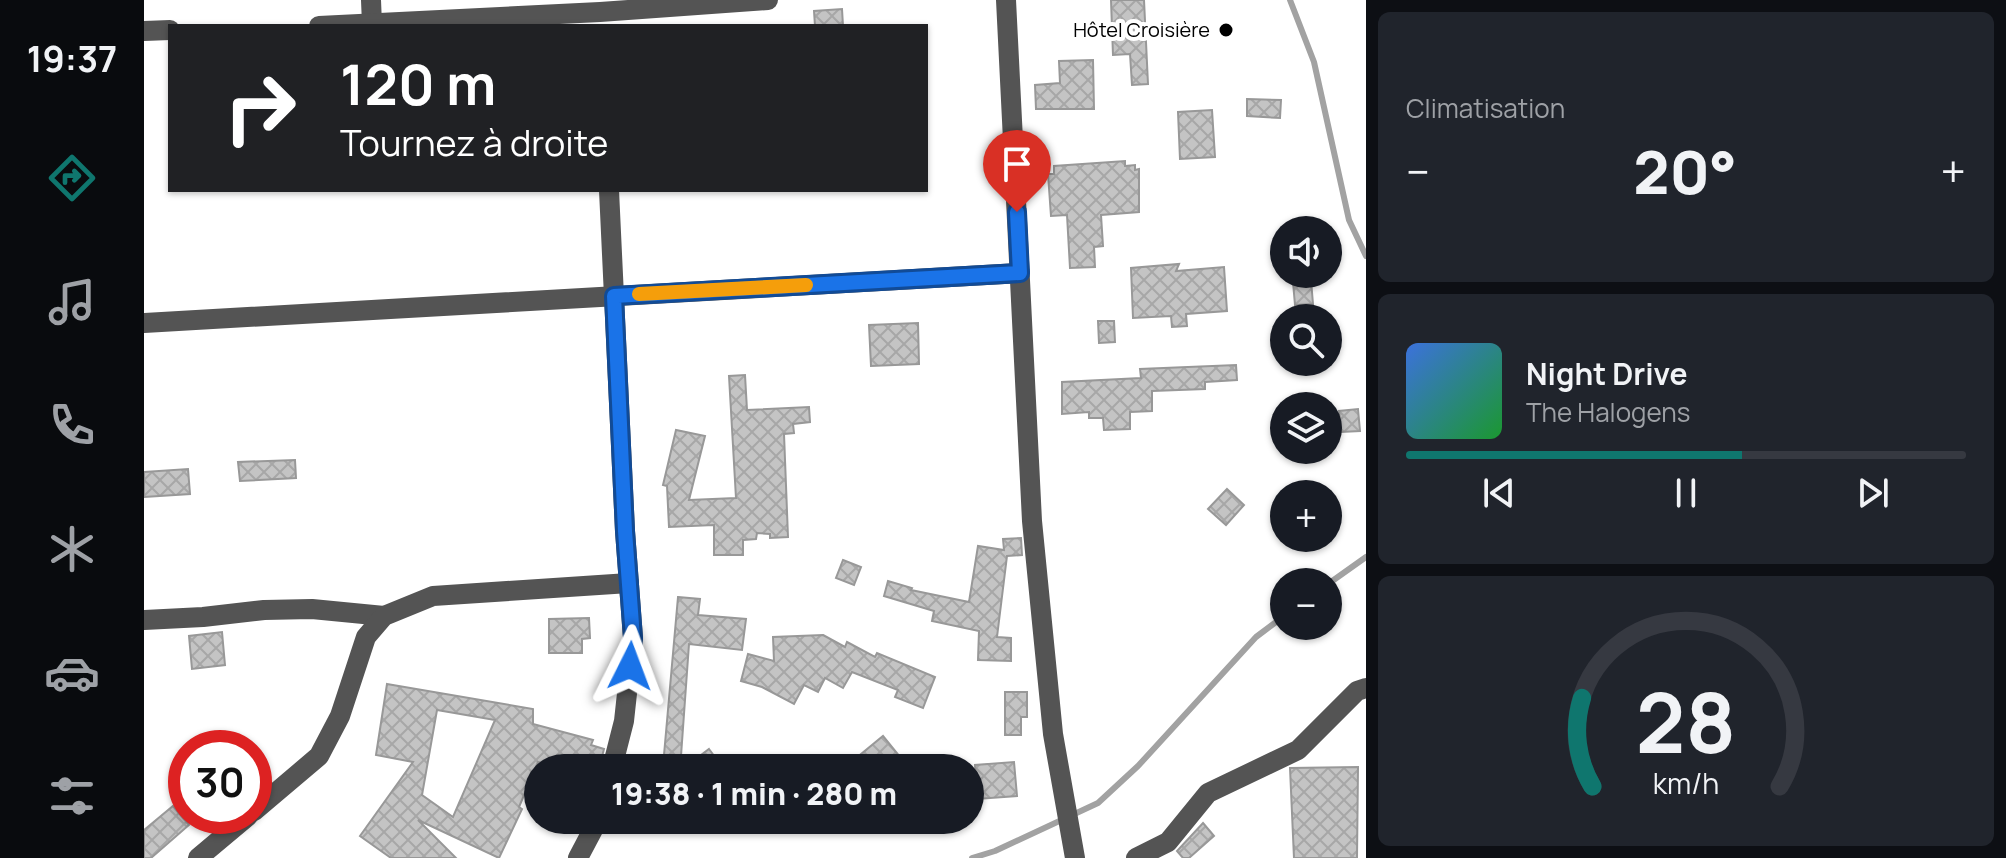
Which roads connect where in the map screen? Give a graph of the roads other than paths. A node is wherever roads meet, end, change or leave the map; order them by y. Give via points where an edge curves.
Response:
1 (371, 0) edge
2 (768, 0) edge
3 (1006, 0) edge
4 (600, 13) edge
5 (372, 24) edge
6 (168, 30) edge
7 (144, 31) edge
8 (609, 192) edge
9 (1020, 273) junction
10 (614, 296) junction
11 (144, 323) edge
12 (629, 583) junction
13 (384, 616) junction
14 (144, 620) edge
15 (1366, 688) edge
16 (616, 754) edge
17 (272, 796) edge
18 (227, 834) edge
19 (591, 834) edge
20 (198, 858) edge
21 (578, 858) edge
22 (1075, 858) edge
23 (1136, 858) edge

1 - 5 street
2 - 4 street
3 - 9 street
4 - 5 street
6 - 7 street
8 - 10 street
9 - 10 street
9 - 22 street via 1037,567 1053,734
10 - 11 street
10 - 12 street
12 - 13 street via 433,596
12 - 16 street via 633,638
13 - 14 street via 276,609
13 - 17 street via 366,637 340,716 319,756
15 - 23 street via 1298,750 1208,793 1168,842
18 - 20 street
19 - 21 street

